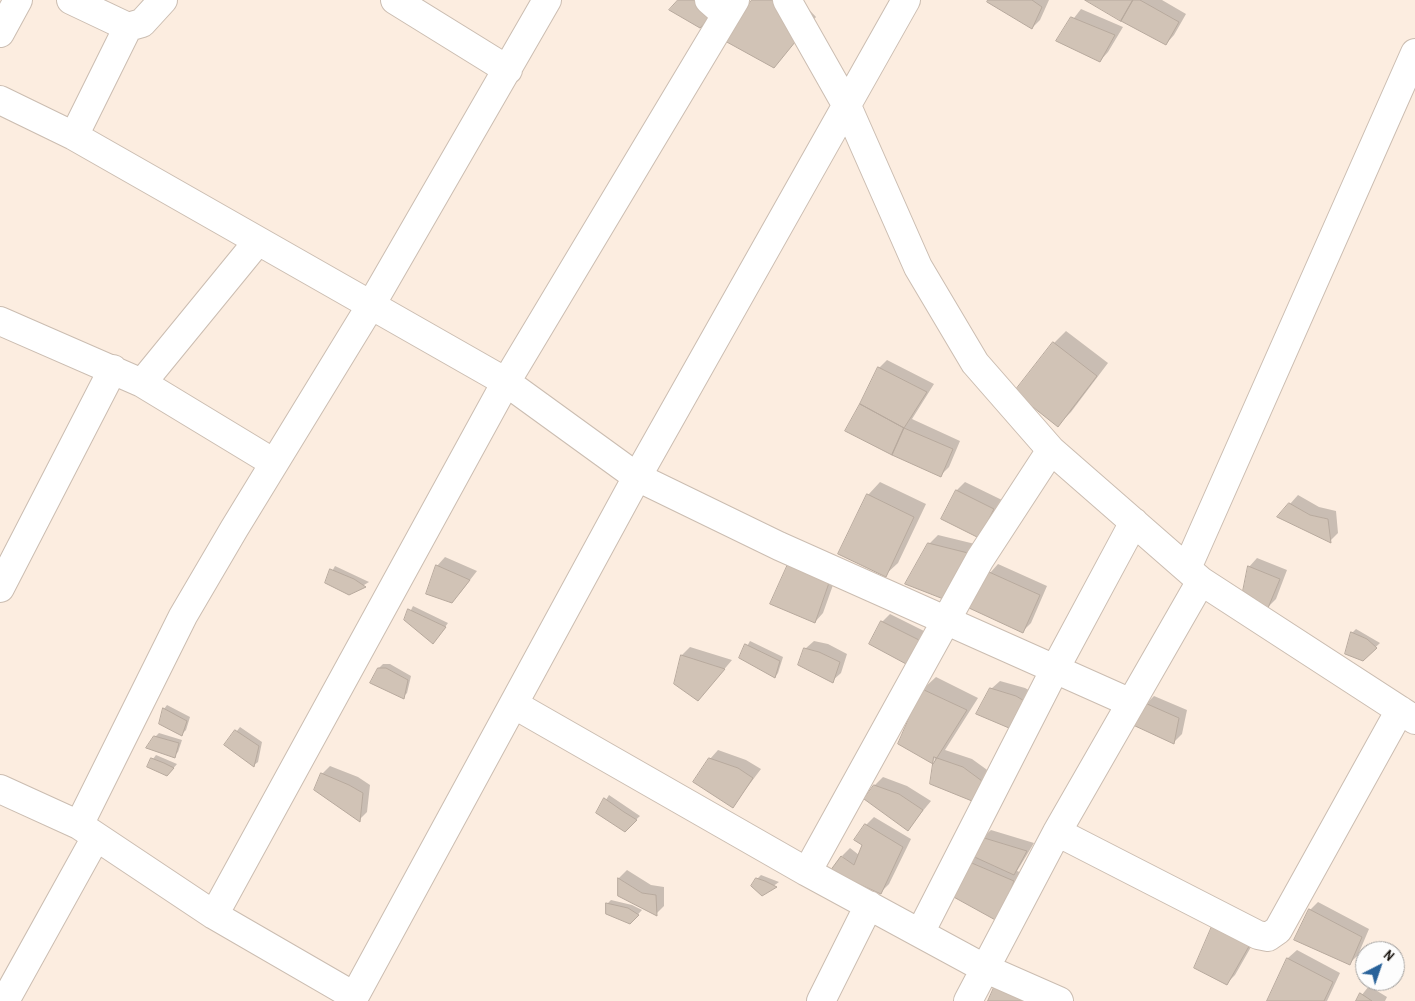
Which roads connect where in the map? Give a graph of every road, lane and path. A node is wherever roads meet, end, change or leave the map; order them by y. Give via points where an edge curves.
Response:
1 (18, 0) edge
2 (71, 0) edge
3 (163, 0) edge
4 (395, 0) edge
5 (547, 0) edge
6 (787, 0) edge
7 (906, 0) edge
8 (723, 5) edge
9 (128, 27) junction
10 (0, 33) edge
11 (1415, 53) edge
12 (508, 70) junction
13 (0, 100) edge
14 (847, 106) junction
15 (74, 136) junction
16 (258, 242) junction
17 (371, 306) junction
18 (0, 321) edge
19 (113, 368) junction
20 (506, 382) junction
21 (142, 383) junction
22 (1051, 450) junction
23 (274, 463) junction
24 (637, 477) junction
25 (1134, 522) junction
26 (1194, 574) junction
27 (0, 588) edge
28 (946, 621) junction
29 (1055, 669) junction
30 (1131, 703) junction
31 (515, 705) junction
32 (1408, 715) edge
33 (0, 789) edge
34 (88, 831) junction
35 (1057, 832) junction
36 (807, 872) junction
37 (869, 905) junction
38 (214, 915) junction
39 (920, 933) junction
40 (984, 968) junction
41 (353, 999) edge
42 (5, 1001) edge
43 (821, 1001) edge
44 (968, 1001) edge
45 (1059, 1001) edge

1 - 10 street
2 - 9 street
3 - 9 street via 142,23
4 - 12 street
5 - 12 street
6 - 14 street
7 - 14 street
8 - 20 street
9 - 15 street
11 - 26 street
12 - 17 street
13 - 15 street
14 - 22 street via 918,267 975,363
14 - 24 street
15 - 16 street
16 - 17 street
16 - 21 street
17 - 20 street
17 - 23 street
18 - 19 street
19 - 21 street
19 - 27 street
20 - 24 street
20 - 38 street
21 - 23 street
22 - 25 street
22 - 28 street via 980,559
23 - 34 street via 183,616
24 - 28 street via 779,546
24 - 31 street
25 - 26 street
25 - 29 street
26 - 30 street
26 - 32 street
28 - 29 street
28 - 36 street
29 - 30 street
29 - 39 street
30 - 35 street
31 - 36 street
31 - 41 street
32 - 35 street via 1278,930 1268,937 1258,936
33 - 34 street
34 - 38 street
34 - 42 street
35 - 40 street
36 - 37 street
37 - 39 street
37 - 43 street
38 - 41 street
39 - 40 street
40 - 44 street
40 - 45 street

